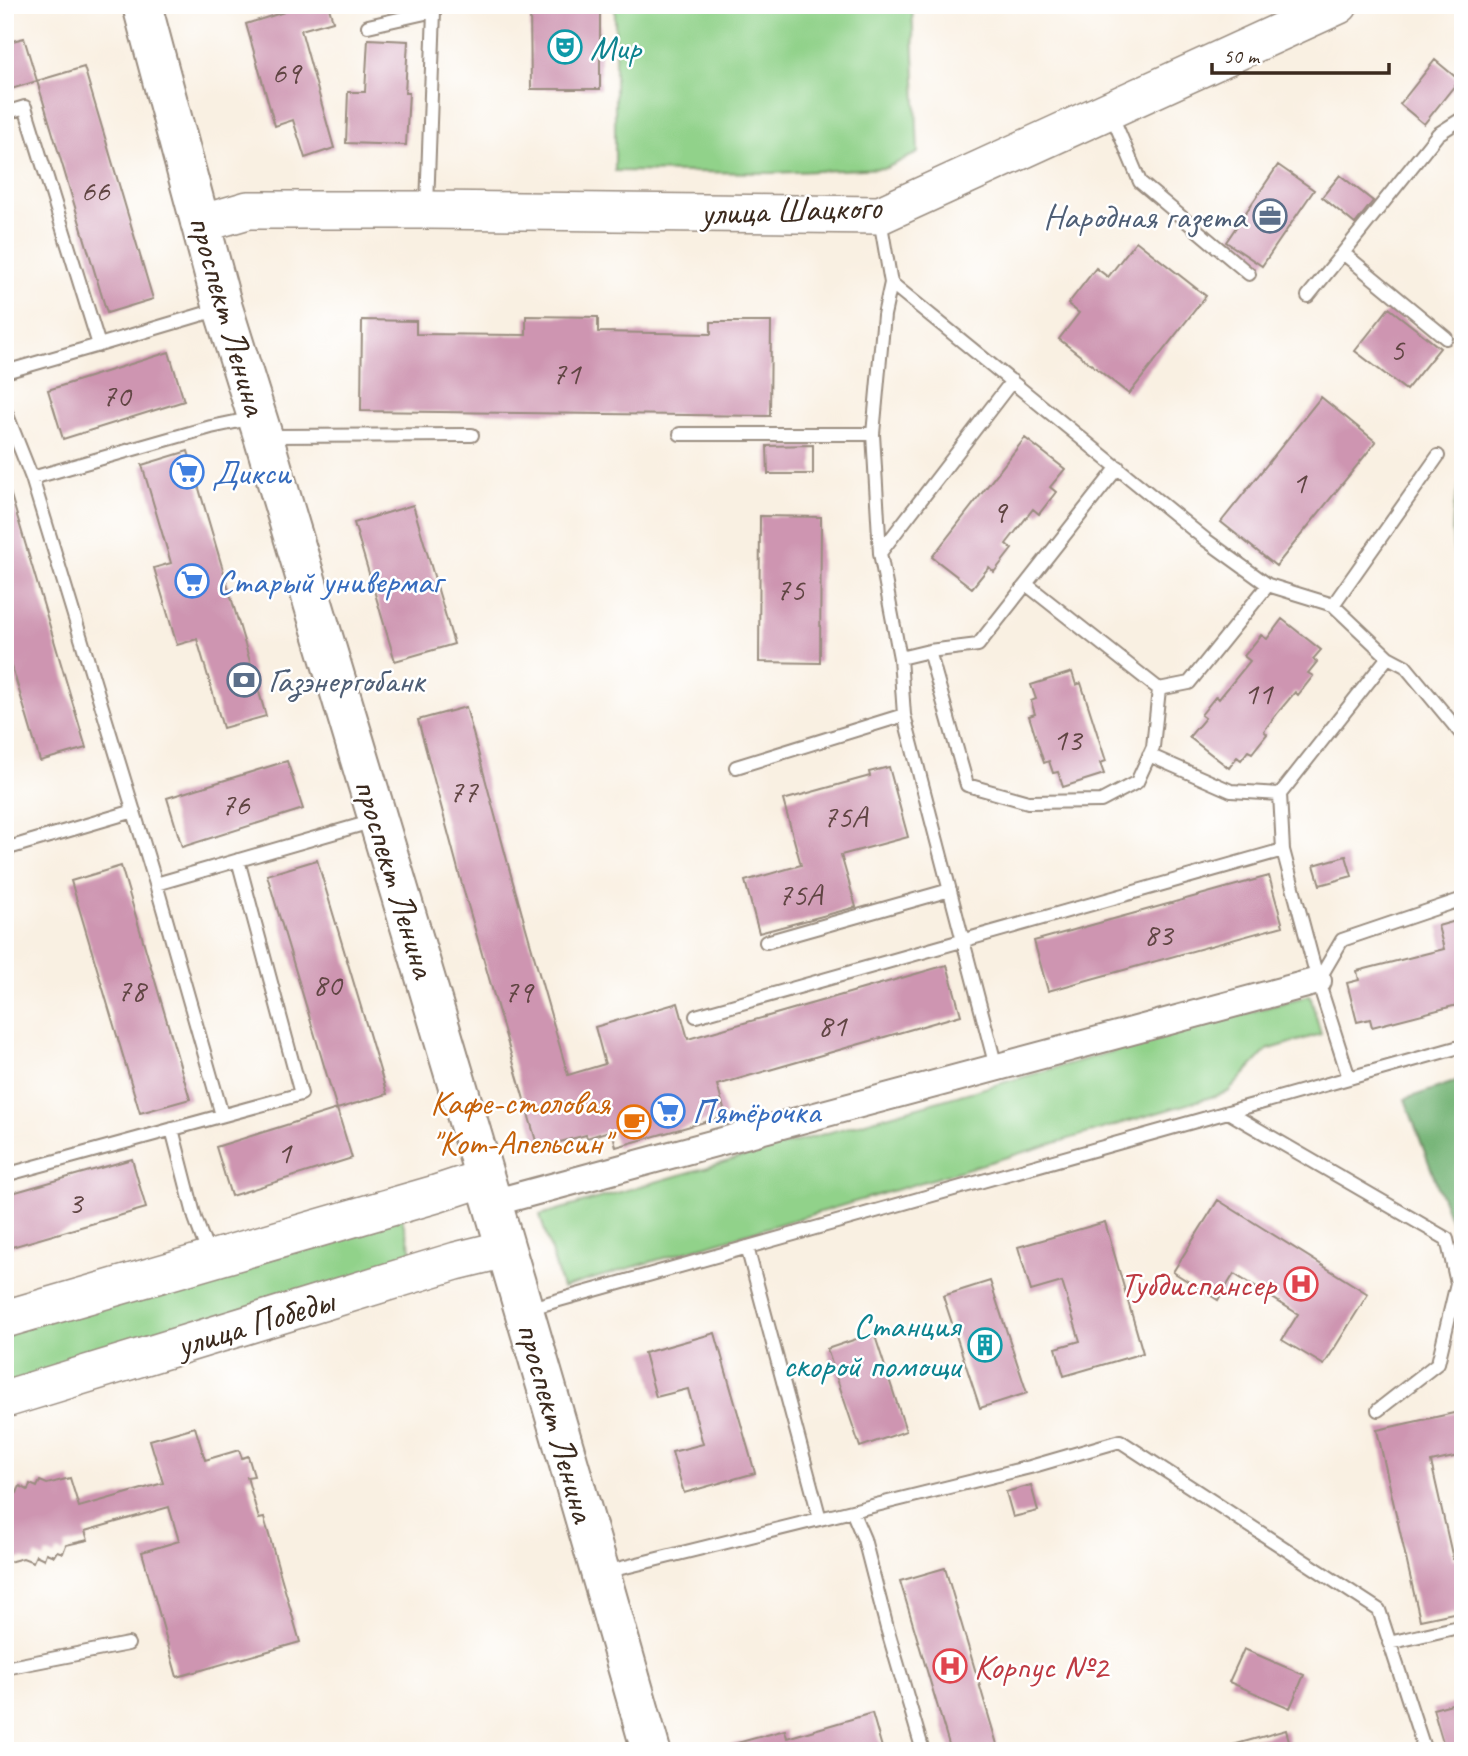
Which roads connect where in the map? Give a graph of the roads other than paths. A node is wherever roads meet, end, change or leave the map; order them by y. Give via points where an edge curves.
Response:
1 (142, 5) edge
2 (1339, 5) edge
3 (368, 26) dead end
4 (1110, 111) junction
5 (5, 113) edge
6 (1463, 118) edge
7 (427, 210) junction
8 (880, 215) junction
9 (200, 224) junction
10 (1343, 253) junction
11 (1249, 275) dead end
12 (891, 284) junction
13 (1308, 296) dead end
14 (223, 308) junction
15 (1446, 338) dead end
16 (99, 345) junction
17 (5, 372) edge
18 (1012, 381) junction
19 (5, 410) edge
20 (260, 427) junction
21 (680, 434) dead end
22 (873, 434) junction
23 (472, 435) dead end
24 (1438, 456) dead end
25 (1118, 467) junction
26 (32, 478) junction
27 (880, 553) junction
28 (1026, 584) junction
29 (1268, 585) junction
30 (1333, 605) junction
31 (929, 651) junction
32 (1388, 657) junction
33 (900, 658) junction
34 (1159, 689) junction
35 (904, 715) junction
36 (1463, 736) edge
37 (1149, 755) junction
38 (736, 766) dead end
39 (1280, 794) junction
40 (134, 811) junction
41 (377, 820) junction
42 (5, 849) edge
43 (1283, 850) junction
44 (238, 860) junction
45 (156, 884) junction
46 (950, 890) junction
47 (1463, 899) edge
48 (963, 940) junction
49 (766, 942) dead end
50 (1318, 981) junction
51 (696, 1016) dead end
52 (1463, 1045) edge
53 (996, 1067) junction
54 (1349, 1077) junction
55 (1228, 1112) junction
56 (222, 1115) junction
57 (172, 1129) junction
58 (5, 1175) edge
59 (488, 1190) junction
60 (747, 1247) junction
61 (505, 1249) junction
62 (211, 1259) junction
63 (523, 1310) junction
64 (5, 1319) edge
65 (5, 1399) edge
66 (1378, 1410) dead end
67 (852, 1511) junction
68 (820, 1519) junction
69 (601, 1573) junction
70 (1463, 1626) edge
71 (1389, 1643) junction
72 (128, 1644) dead end
73 (5, 1668) edge
74 (651, 1751) edge
75 (923, 1751) edge
76 (1425, 1751) edge

1 - 9 main road, проспект Ленина
2 - 4 street, улица Шацкого
3 - 7 lane via 434,11
4 - 8 street, улица Шацкого
4 - 11 lane via 1140,182
5 - 16 lane via 26,107
6 - 10 lane via 1438,134
7 - 8 street, улица Шацкого
7 - 9 street, улица Шацкого via 248,210
8 - 12 lane
9 - 14 main road, проспект Ленина
10 - 13 lane
10 - 15 lane
12 - 18 lane
12 - 22 lane
14 - 16 lane
14 - 20 main road, проспект Ленина
16 - 17 lane
18 - 25 lane
18 - 27 lane
19 - 26 lane
20 - 23 lane
20 - 26 lane via 211,427
20 - 41 main road, проспект Ленина
21 - 22 lane
22 - 27 lane
24 - 30 lane
25 - 28 lane
25 - 29 lane via 1157,493 1206,540
26 - 40 lane
27 - 33 lane
28 - 31 lane via 978,645
28 - 34 lane
29 - 30 lane
29 - 34 lane via 1189,683
30 - 32 lane
31 - 33 lane
31 - 37 lane via 967,785 1028,802 1101,801 1137,782
32 - 36 lane via 1405,666
32 - 39 lane
33 - 35 lane
34 - 37 lane
35 - 38 lane
35 - 46 lane
37 - 39 lane via 1231,791
39 - 43 lane
40 - 42 lane
40 - 45 lane
41 - 44 lane
41 - 59 main road, проспект Ленина
43 - 48 lane
43 - 50 lane
44 - 45 lane
44 - 56 lane via 301,1094
45 - 56 lane
46 - 48 lane
46 - 49 lane
47 - 50 lane via 1342,940
48 - 51 lane
48 - 53 lane
50 - 53 street
50 - 54 lane
52 - 54 lane
53 - 59 street
54 - 55 lane
55 - 60 lane
55 - 66 lane via 1447,1239 1457,1283 1438,1363
56 - 57 lane
57 - 58 lane
57 - 62 lane via 195,1218
59 - 61 main road, проспект Ленина
59 - 62 street, улица Победы via 436,1194
60 - 63 lane
60 - 68 lane
61 - 63 main road, проспект Ленина
61 - 65 street, улица Победы
62 - 64 street, улица Победы
63 - 69 main road, проспект Ленина
67 - 68 lane
67 - 71 lane via 1120,1441 1379,1610
67 - 75 lane via 864,1539
68 - 69 lane
69 - 74 main road, проспект Ленина
70 - 71 lane
71 - 76 lane
72 - 73 lane

